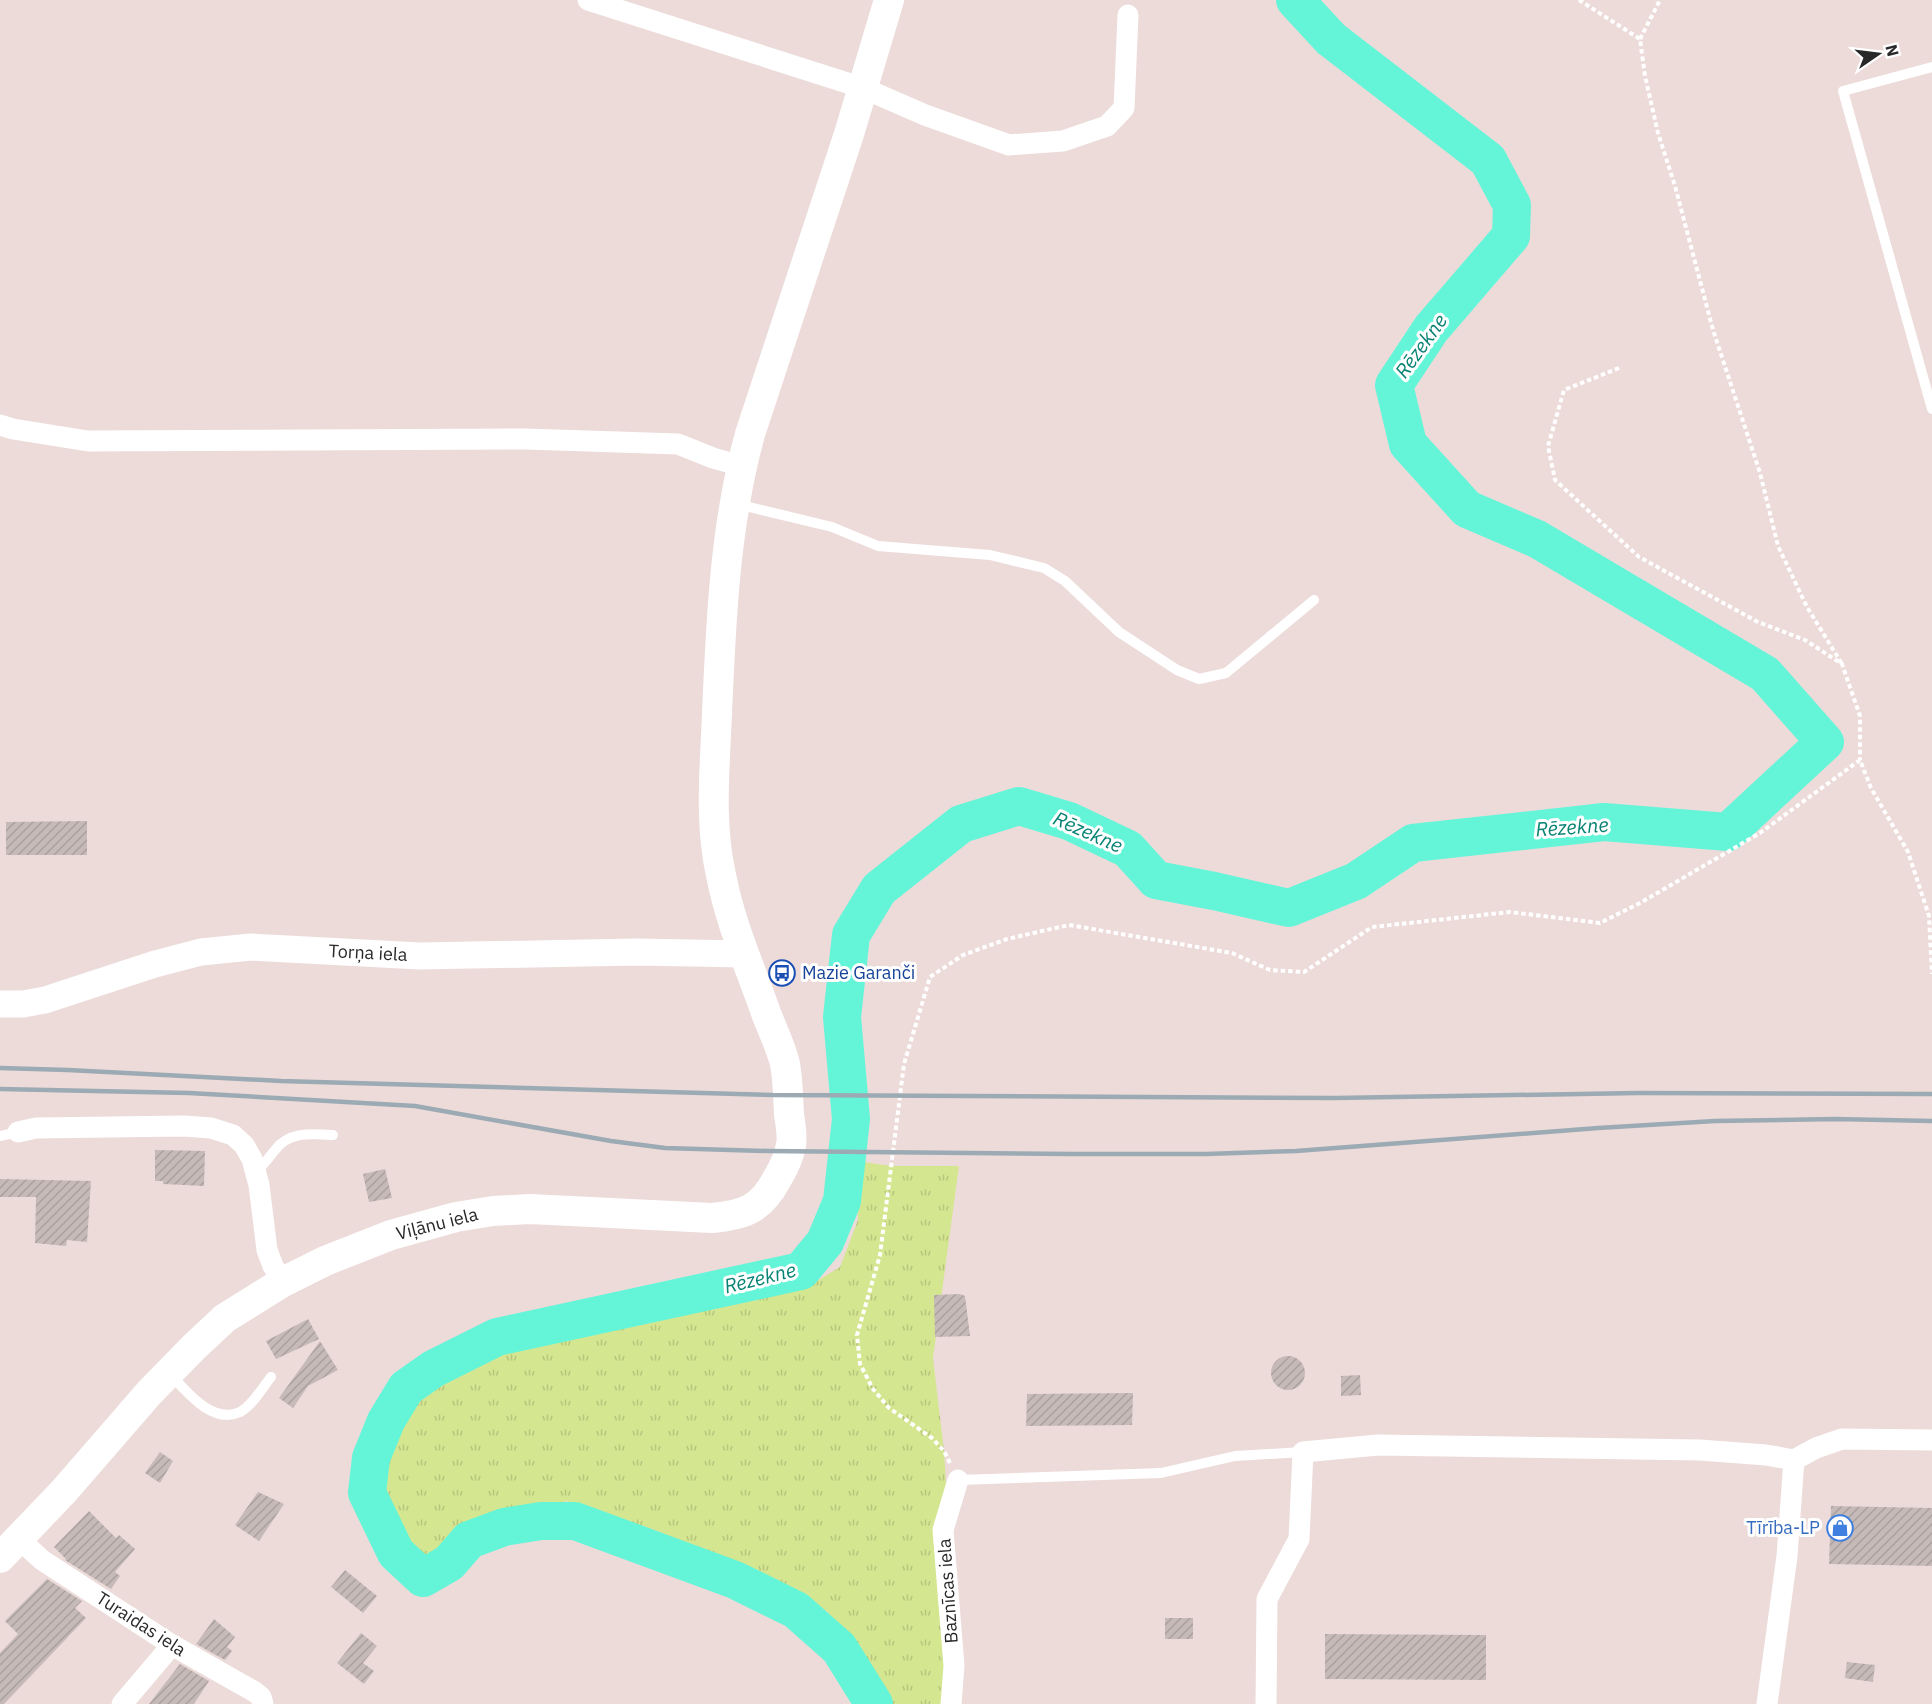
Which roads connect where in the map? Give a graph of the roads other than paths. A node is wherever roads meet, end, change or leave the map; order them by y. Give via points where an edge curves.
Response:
1 (588, 0) edge
2 (889, 0) edge
3 (1128, 15) dead end
4 (1932, 67) edge
5 (862, 88) junction
6 (1932, 409) edge
7 (0, 425) edge
8 (741, 466) junction
9 (734, 504) junction
10 (1314, 600) dead end
11 (744, 954) junction
12 (0, 1004) edge
13 (9, 1134) edge
14 (333, 1135) dead end
15 (255, 1171) junction
16 (283, 1282) junction
17 (169, 1373) junction
18 (271, 1377) dead end
19 (1932, 1440) edge
20 (1303, 1452) junction
21 (1794, 1460) junction
22 (958, 1479) joint
23 (10, 1549) edge
24 (172, 1645) junction
25 (122, 1704) edge
26 (263, 1704) edge
27 (951, 1704) edge
28 (1266, 1704) edge
29 (1767, 1704) edge

1 - 5 street
2 - 5 main road, Viļānu iela
3 - 5 street via 1124,108 1107,126 1063,141 1009,145 925,116
4 - 6 lane via 1843,91
5 - 8 main road, Viļānu iela
7 - 8 street via 88,441 526,438 678,444
8 - 9 main road, Viļānu iela
9 - 10 lane via 832,527 878,546 990,555 1044,568 1065,581 1119,632 1177,670 1199,679 1226,673
9 - 11 main road, Viļānu iela via 721,621 713,821 721,877
11 - 12 street, Torņa iela via 420,956 251,947 201,952 45,999
11 - 16 main road, Viļānu iela via 785,1062 791,1144 783,1168 764,1200 731,1216 712,1218 530,1209 456,1217 391,1235
13 - 15 street via 36,1128 212,1128 233,1135 244,1145
14 - 15 lane via 291,1137 280,1143
15 - 16 street via 267,1250
16 - 17 main road, Viļānu iela via 225,1318
17 - 18 lane via 204,1408 229,1414 240,1412
17 - 23 main road, Viļānu iela
19 - 21 street via 1842,1439
20 - 21 street via 1378,1445 1689,1450
20 - 22 lane via 1235,1456 1161,1473
20 - 28 street via 1299,1539 1267,1599
21 - 29 street via 1787,1556
22 - 27 street, Baznīcas iela via 944,1530 954,1665
23 - 24 street, Turaidas iela via 42,1560
24 - 25 street
24 - 26 street, Turaidas iela via 255,1692

